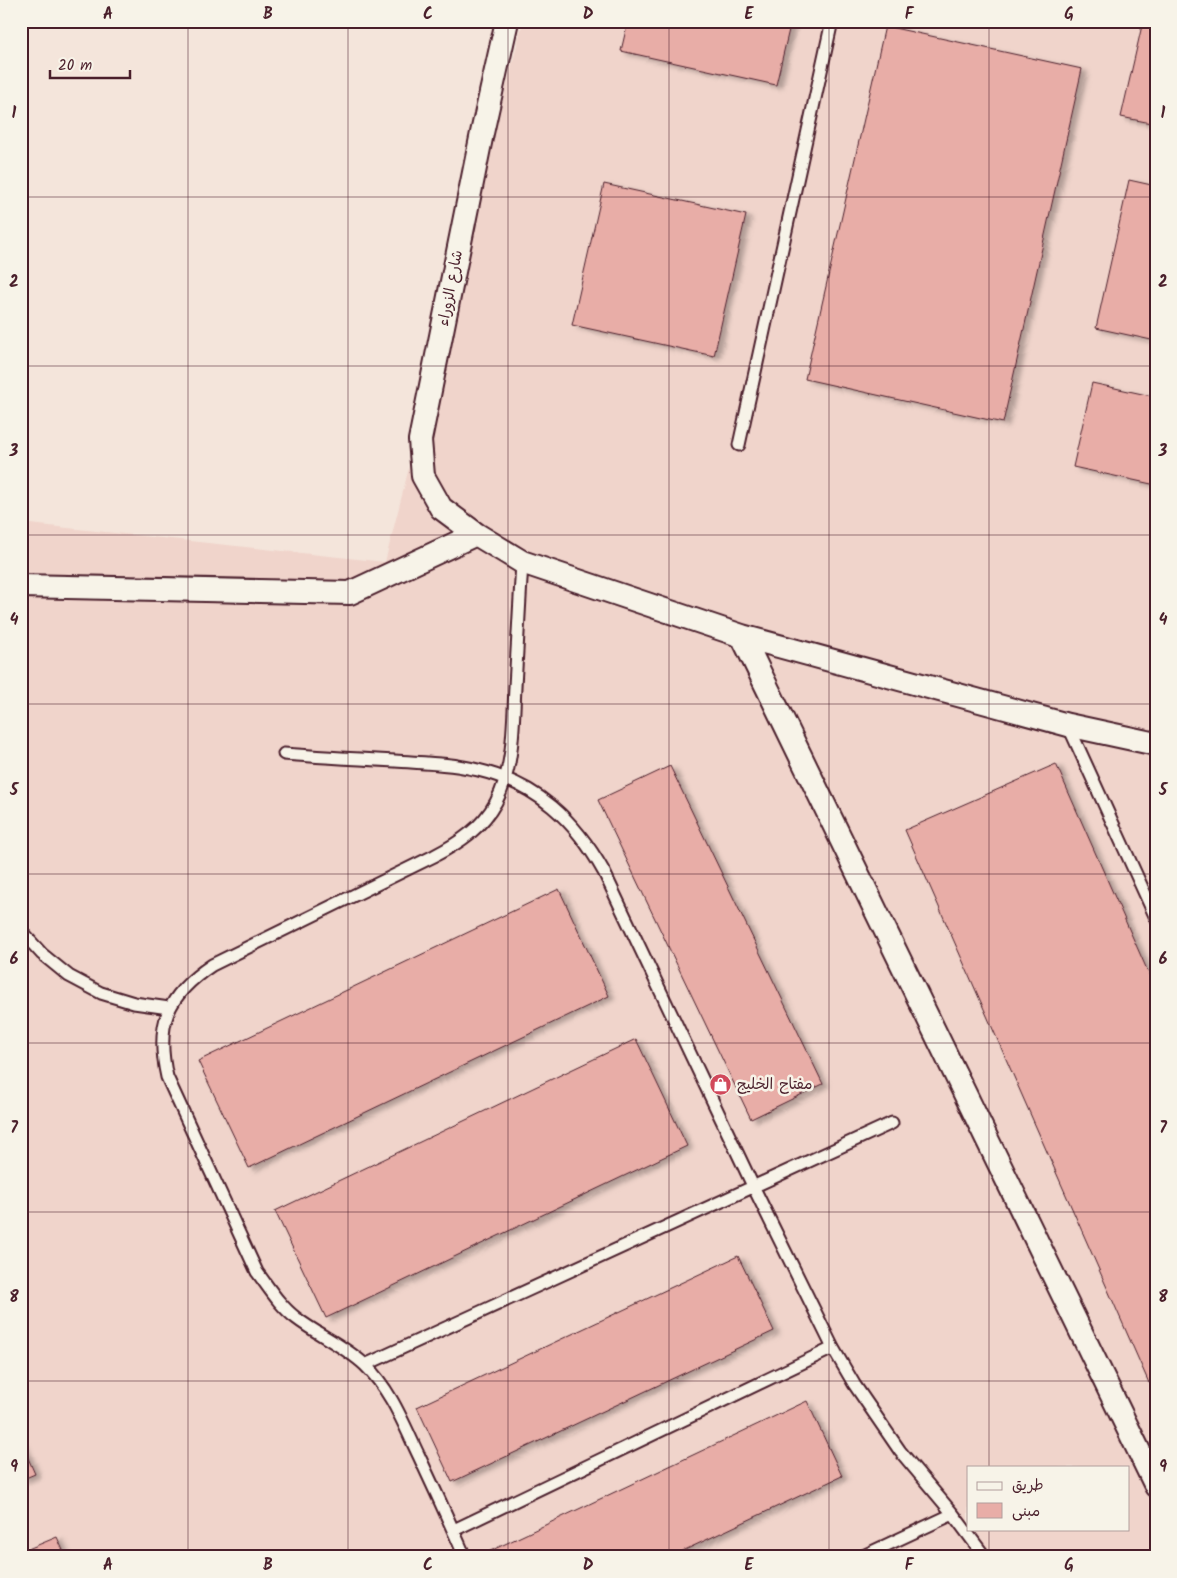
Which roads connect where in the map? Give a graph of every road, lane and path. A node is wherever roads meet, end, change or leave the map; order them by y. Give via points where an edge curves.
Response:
1 (507, 21) edge
2 (832, 21) edge
3 (739, 445) dead end
4 (476, 534) junction
5 (522, 562) junction
6 (21, 586) edge
7 (742, 636) junction
8 (1068, 724) junction
9 (1156, 744) edge
10 (284, 754) dead end
11 (506, 779) junction
12 (1156, 918) edge
13 (21, 930) edge
14 (169, 1008) junction
15 (892, 1123) dead end
16 (753, 1186) junction
17 (833, 1348) junction
18 (365, 1366) junction
19 (1156, 1486) edge
20 (953, 1514) junction
21 (454, 1530) junction
22 (465, 1557) edge
23 (861, 1557) edge
24 (985, 1557) edge

1 - 4 street, شارع الزوراء via 420,440 423,476 441,508
2 - 3 lane
4 - 5 street, شارع الزوراء
4 - 6 street via 350,593
5 - 7 street, شارع الزوراء
5 - 11 lane
7 - 8 street, شارع الزوراء
7 - 19 street
8 - 9 street, شارع الزوراء
8 - 12 lane
10 - 11 lane via 449,764
11 - 14 lane via 496,803 458,844 212,966 194,978
11 - 16 lane via 553,807 591,848
13 - 14 lane via 42,954 63,971 101,993 134,1003
14 - 18 lane via 162,1048 167,1077 257,1272 294,1317
15 - 16 lane
16 - 17 lane
16 - 18 lane
17 - 20 lane via 896,1444
17 - 21 lane
18 - 21 lane via 387,1391
20 - 23 lane
20 - 24 lane
21 - 22 lane

